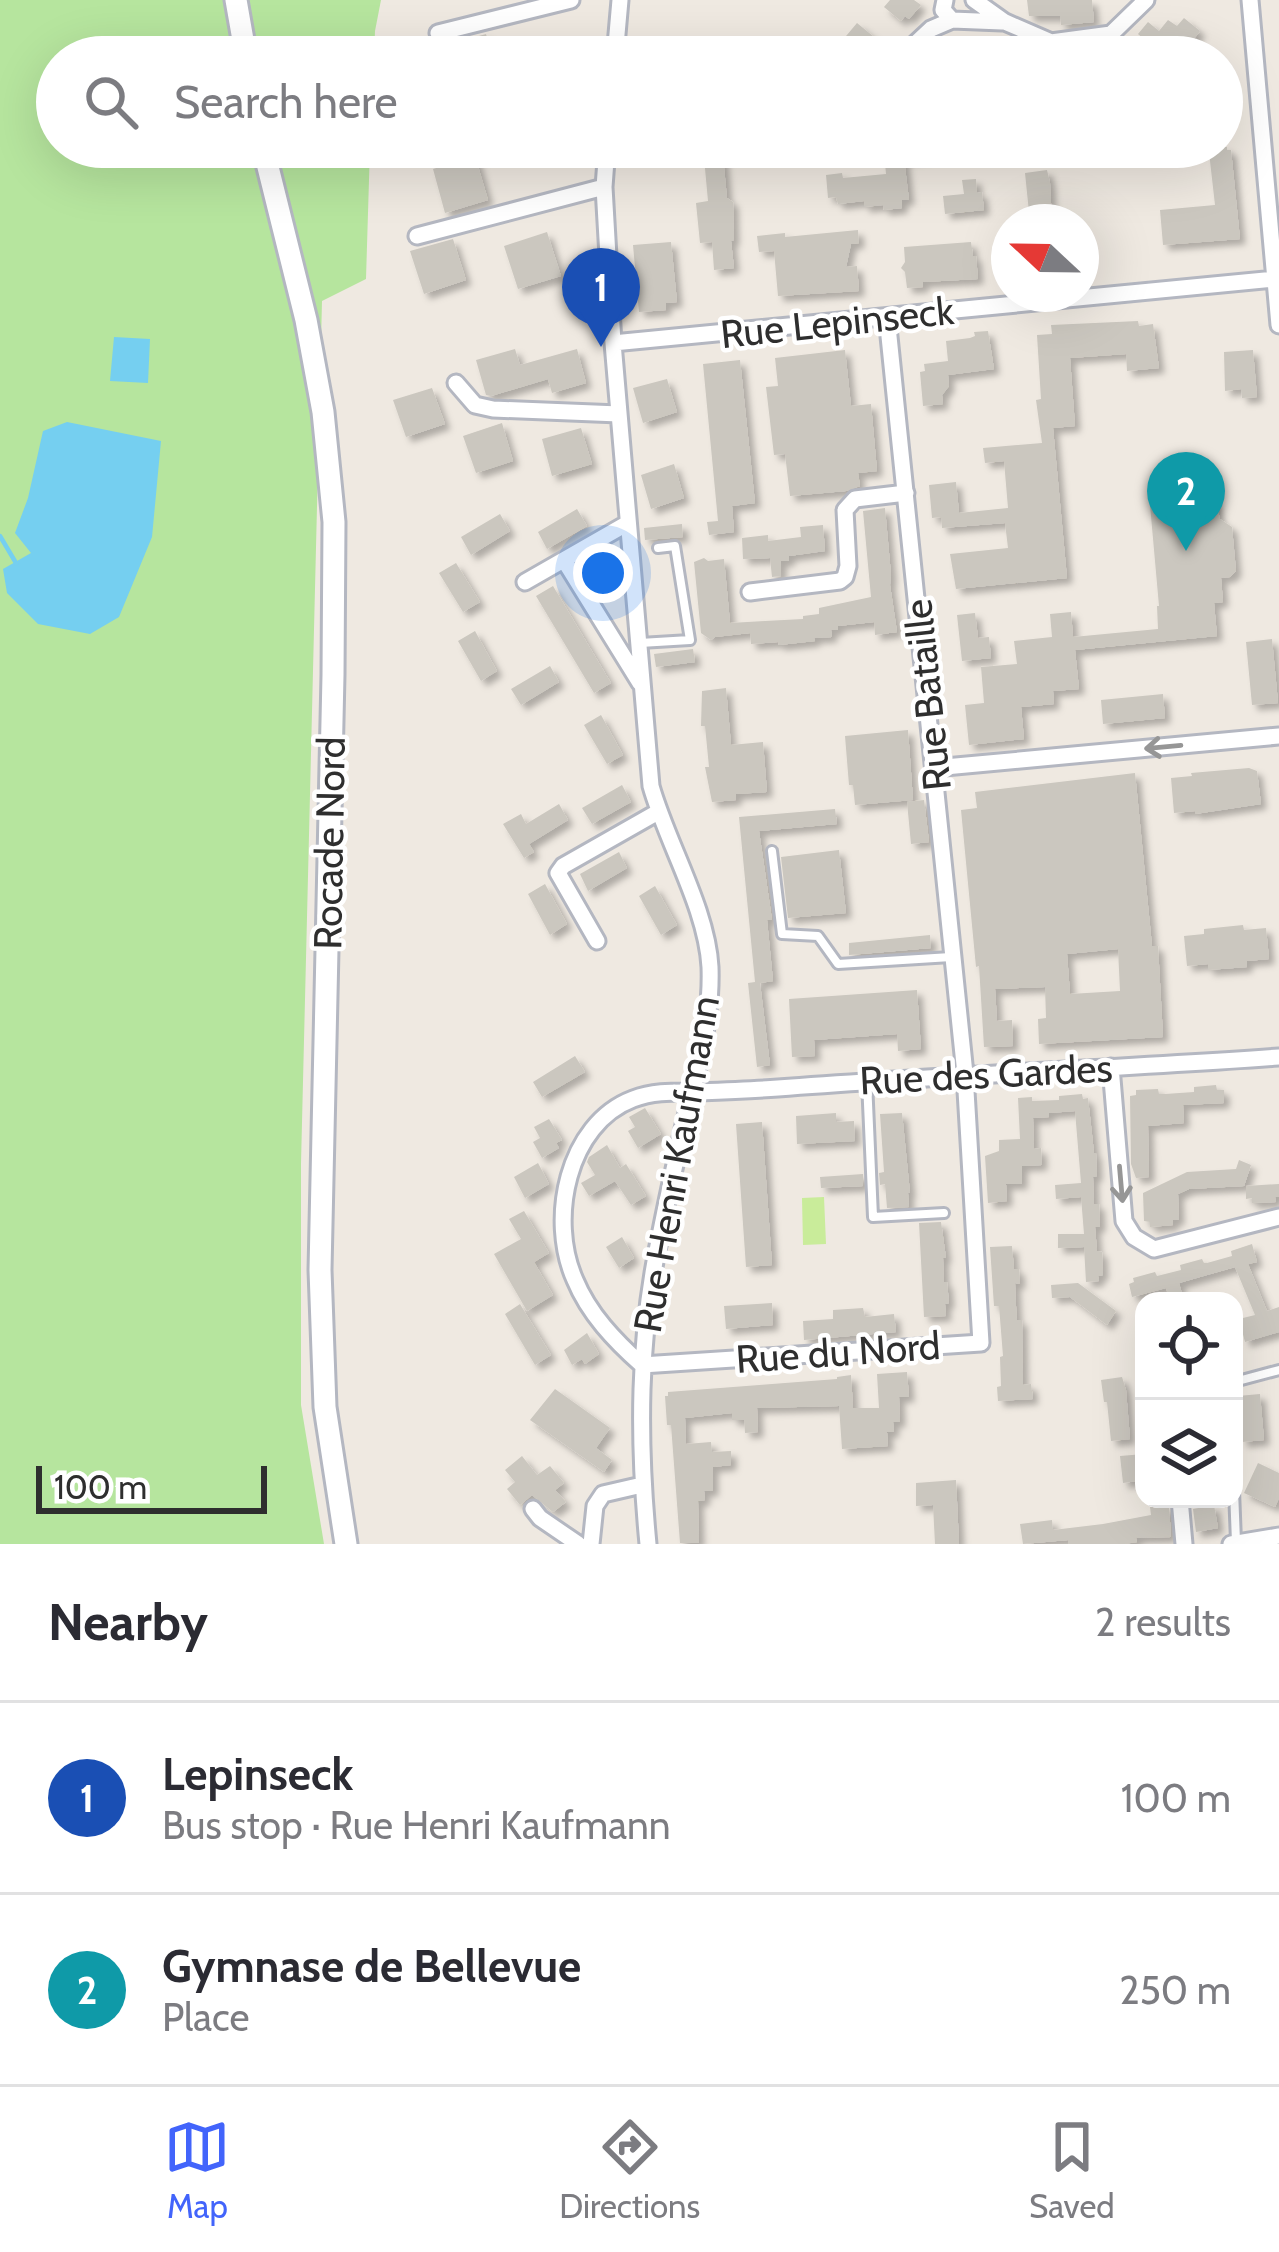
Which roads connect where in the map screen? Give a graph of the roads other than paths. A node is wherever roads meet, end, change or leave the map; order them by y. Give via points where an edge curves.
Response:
1 (236, 0) edge
2 (572, 0) edge
3 (620, 0) edge
4 (944, 0) edge
5 (974, 0) edge
6 (1146, 0) edge
7 (1250, 0) edge
8 (952, 20) junction
9 (1005, 22) junction
10 (438, 33) dead end
11 (242, 36) edge
12 (617, 36) edge
13 (924, 36) edge
14 (1037, 36) edge
15 (1100, 36) edge
16 (268, 168) edge
17 (605, 168) edge
18 (604, 187) junction
19 (417, 236) dead end
20 (1275, 279) junction
21 (887, 317) junction
22 (1279, 325) edge
23 (613, 344) junction
24 (456, 383) dead end
25 (619, 414) junction
26 (906, 493) junction
27 (628, 523) junction
28 (658, 548) dead end
29 (564, 560) junction
30 (525, 582) dead end
31 (750, 592) dead end
32 (638, 643) junction
33 (642, 686) junction
34 (1279, 736) edge
35 (934, 768) junction
36 (658, 812) junction
37 (772, 851) dead end
38 (597, 941) dead end
39 (953, 957) junction
40 (1279, 1057) edge
41 (1111, 1067) junction
42 (964, 1074) junction
43 (867, 1081) junction
44 (693, 1092) junction
45 (944, 1214) dead end
46 (1279, 1217) edge
47 (642, 1365) junction
48 (1279, 1370) edge
49 (1243, 1380) edge
50 (642, 1485) junction
51 (1181, 1508) edge
52 (1234, 1508) edge
53 (532, 1509) dead end
54 (1279, 1536) edge
55 (346, 1544) edge
56 (578, 1544) edge
57 (591, 1544) edge
58 (647, 1544) edge
59 (1184, 1544) edge
60 (1234, 1544) edge

1 - 11 main road
2 - 10 street
3 - 12 street
4 - 8 street
5 - 9 street
6 - 15 street
7 - 20 street
8 - 9 street
8 - 13 street
9 - 14 street
16 - 55 main road, Rocade Nord via 306,320 334,522 320,1270 325,1407
17 - 18 street, Rue Henri Kaufmann
18 - 19 street
18 - 23 street, Rue Henri Kaufmann
20 - 21 street, Rue Lepinseck
20 - 22 street
21 - 23 street, Rue Lepinseck
21 - 26 street, Rue Bataille
23 - 25 street, Rue Henri Kaufmann
24 - 25 street via 476,405 493,409
25 - 27 street, Rue Henri Kaufmann
26 - 31 street via 848,504 848,566 840,581
26 - 35 street, Rue Bataille
27 - 29 street
27 - 32 street, Rue Henri Kaufmann
28 - 32 lane via 675,546 690,640
29 - 30 street
29 - 33 street
32 - 33 street, Rue Henri Kaufmann
33 - 36 street, Rue Henri Kaufmann
34 -> 35 street
35 - 39 street, Rue Bataille
36 - 38 street via 558,873
36 - 44 street, Rue Henri Kaufmann via 710,962
37 - 39 lane via 782,934 818,936 838,964
39 - 42 street, Rue Bataille
40 - 41 street, Rue des Gardes
41 - 42 street, Rue des Gardes
41 -> 46 street via 1124,1221 1134,1237 1154,1249
42 - 43 street, Rue des Gardes
42 - 47 street, Rue du Nord via 981,1343
43 - 44 street, Rue des Gardes
43 - 45 lane via 873,1217
44 - 47 street, Rue Henri Kaufmann via 656,1254
44 - 47 street, Rue des Gardes via 651,1093 608,1111 576,1158 566,1191 575,1282 607,1332
47 - 50 street, Rue Henri Kaufmann
48 - 49 lane
50 - 57 street via 603,1495
50 - 58 street, Rue Henri Kaufmann
51 - 59 street
52 - 60 lane
53 - 56 street
54 - 60 street

